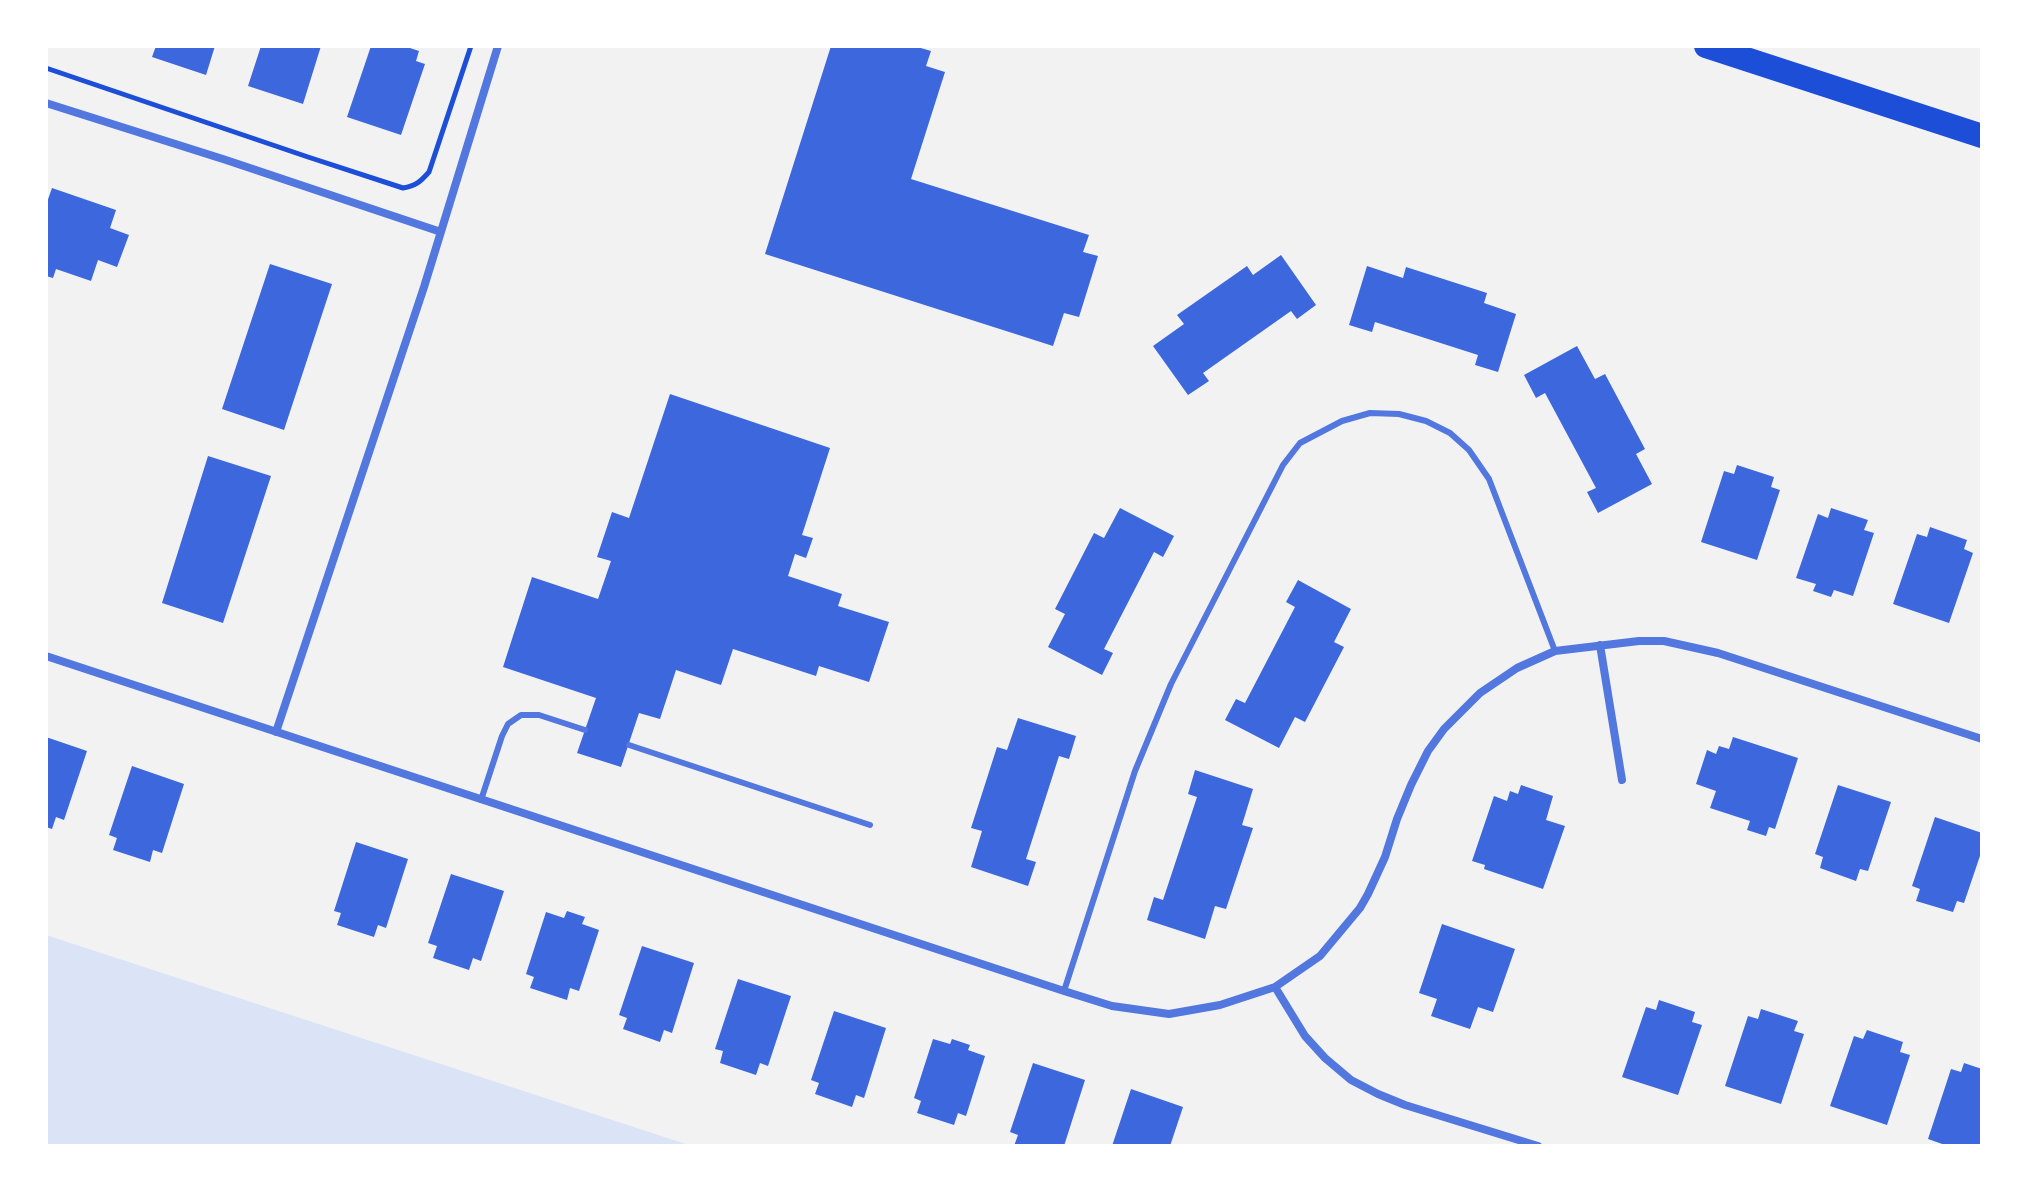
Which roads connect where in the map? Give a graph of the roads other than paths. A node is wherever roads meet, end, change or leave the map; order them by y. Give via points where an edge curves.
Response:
1 (498, 46) edge
2 (1706, 46) edge
3 (46, 103) edge
4 (1982, 136) edge
5 (441, 232) junction
6 (1600, 645) junction
7 (1555, 651) junction
8 (46, 656) edge
9 (585, 730) dead end
10 (276, 732) junction
11 (1982, 739) edge
12 (629, 745) dead end
13 (1622, 780) dead end
14 (481, 800) junction
15 (870, 825) dead end
16 (1275, 987) junction
17 (1064, 991) junction
18 (1538, 1146) edge

1 - 5 street
2 - 4 highway
3 - 5 street
5 - 10 street
6 - 7 street
6 - 11 street via 1664,641 1718,653
6 - 13 street
7 - 16 street via 1480,693 1444,729 1411,785 1360,908 1320,956
7 - 17 lane via 1489,479 1450,433 1399,414 1370,413 1300,443 1283,465 1171,684 1135,771
8 - 10 street
9 - 14 lane via 539,715 521,715 502,736
10 - 14 street
12 - 15 lane
14 - 17 street
16 - 17 street via 1169,1014 1112,1006
16 - 18 street via 1305,1036 1351,1080 1405,1105

